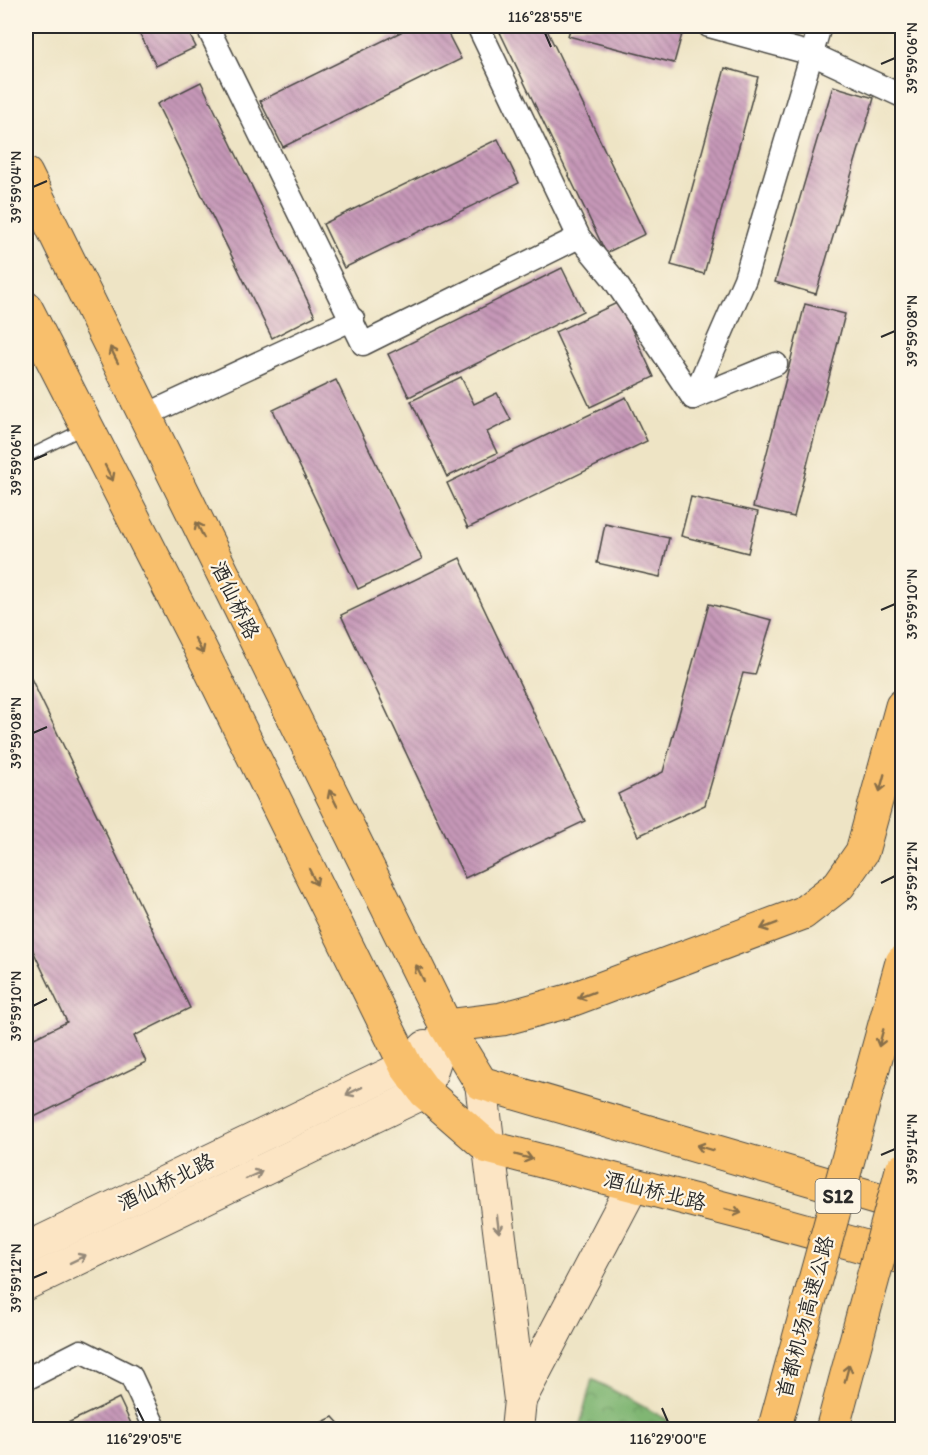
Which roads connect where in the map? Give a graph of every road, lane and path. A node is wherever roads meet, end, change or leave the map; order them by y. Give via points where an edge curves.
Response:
1 (207, 26) edge
2 (478, 26) edge
3 (709, 26) edge
4 (820, 26) edge
5 (812, 54) junction
6 (903, 96) edge
7 (26, 174) edge
8 (579, 237) junction
9 (26, 308) edge
10 (352, 320) junction
11 (776, 364) dead end
12 (693, 398) junction
13 (144, 416) junction
14 (86, 428) junction
15 (26, 457) edge
16 (903, 706) edge
17 (903, 962) edge
18 (446, 1026) junction
19 (406, 1066) junction
20 (481, 1083) junction
21 (424, 1092) junction
22 (488, 1147) junction
23 (903, 1170) edge
24 (633, 1185) junction
25 (903, 1206) edge
26 (26, 1249) edge
27 (903, 1257) edge
28 (26, 1284) edge
29 (26, 1379) edge
30 (519, 1415) edge
31 (156, 1430) edge
32 (774, 1430) edge
33 (832, 1430) edge

1 - 10 street
2 - 8 street
3 - 5 street
4 - 5 street
5 - 6 street
5 - 12 street via 745,279
13 -> 7 main road, 酒仙桥路
8 - 10 street via 363,344
8 - 12 street via 612,277
9 - 14 main road
10 - 13 street
11 - 12 street
18 -> 13 main road, 酒仙桥路
14 - 15 lane
14 -> 19 main road via 200,648
16 -> 18 main road via 862,852 839,885 803,913 568,1001 502,1019
17 -> 32 main road, 首都机场高速公路 / S12, bridge
18 - 19 street
18 - 20 main road
18 - 21 street
19 - 21 main road, 酒仙桥北路
19 -> 26 street, 酒仙桥北路
20 - 22 street
25 -> 20 main road
21 - 22 main road, 酒仙桥北路
28 -> 21 street, 酒仙桥北路
22 -> 24 main road, 酒仙桥北路
22 -> 30 street
33 -> 23 main road, S12, bridge
24 -> 27 main road, 酒仙桥北路
24 - 30 street
29 - 31 street via 81,1351 131,1376

